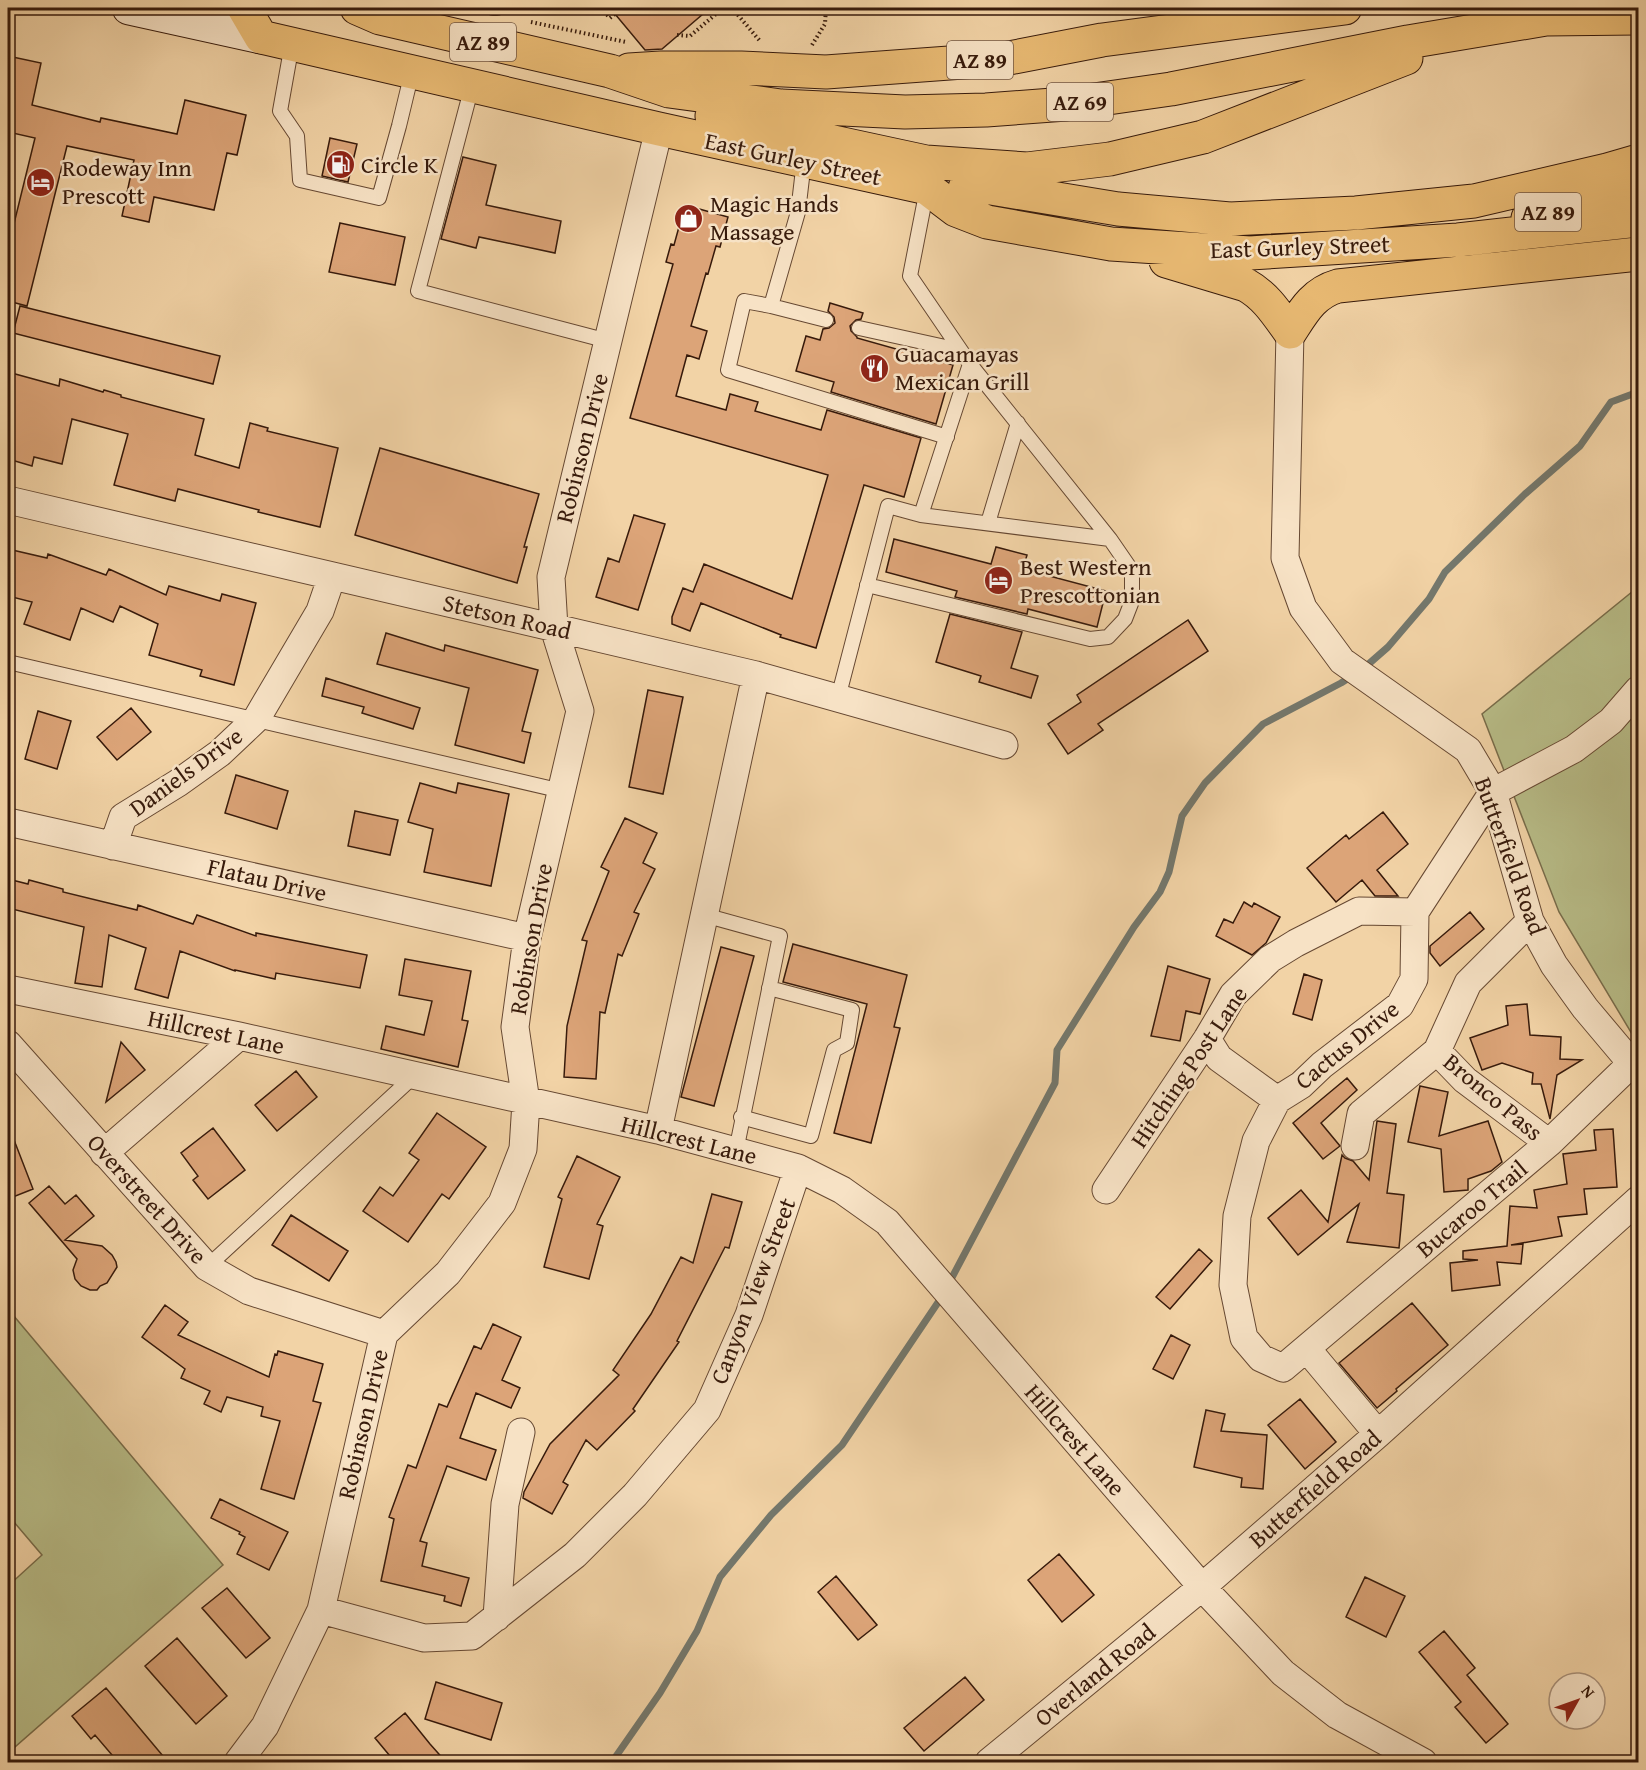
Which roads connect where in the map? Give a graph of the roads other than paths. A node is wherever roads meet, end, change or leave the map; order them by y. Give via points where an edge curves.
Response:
1 (129, 8) edge
2 (244, 8) edge
3 (357, 8) edge
4 (1345, 8) edge
5 (1638, 18) edge
6 (1546, 19) junction
7 (261, 37) junction
8 (292, 45) junction
9 (610, 71) junction
10 (412, 72) junction
11 (472, 86) junction
12 (573, 109) junction
13 (659, 129) junction
14 (1638, 160) edge
15 (804, 161) junction
16 (1638, 185) edge
17 (927, 188) junction
18 (1638, 220) edge
19 (1458, 240) junction
20 (1111, 244) junction
21 (1638, 254) edge
22 (771, 306) junction
23 (826, 320) dead end
24 (859, 328) dead end
25 (1290, 332) junction
26 (608, 341) junction
27 (959, 350) junction
28 (970, 364) junction
29 (1018, 423) junction
30 (946, 437) junction
31 (8, 500) edge
32 (921, 515) junction
33 (988, 523) junction
34 (1110, 539) junction
35 (332, 576) junction
36 (867, 585) junction
37 (554, 628) junction
38 (8, 662) edge
39 (756, 675) junction
40 (1638, 690) edge
41 (838, 698) junction
42 (257, 718) junction
43 (1004, 745) dead end
44 (562, 790) junction
45 (1493, 792) junction
46 (8, 822) edge
47 (113, 846) junction
48 (1415, 912) junction
49 (705, 915) junction
50 (1530, 921) junction
51 (527, 938) junction
52 (769, 988) junction
53 (8, 989) edge
54 (239, 1036) junction
55 (1207, 1039) junction
56 (8, 1044) edge
57 (1437, 1051) junction
58 (1635, 1067) edge
59 (414, 1076) junction
60 (1277, 1100) junction
61 (526, 1102) junction
62 (741, 1117) junction
63 (658, 1130) junction
64 (1549, 1143) junction
65 (1354, 1146) dead end
66 (736, 1151) junction
67 (104, 1153) junction
68 (798, 1168) junction
69 (1106, 1190) dead end
70 (1638, 1200) edge
71 (207, 1266) junction
72 (384, 1334) junction
73 (1307, 1349) junction
74 (521, 1432) dead end
75 (1378, 1434) junction
76 (1202, 1587) junction
77 (321, 1610) junction
78 (497, 1617) junction
79 (238, 1762) edge
80 (989, 1762) edge
81 (1423, 1762) edge

1 - 7 main road, East Gurley Street
2 - 7 main road
3 - 9 main road, AZ 89 via 380,18
4 - 9 main road, AZ 89 via 1102,40 1005,59 826,72 672,68
5 - 6 main road, AZ 69
6 - 9 main road, AZ 69 via 1171,89 1066,104 986,110 904,112 781,106 669,91
6 - 12 main road via 1412,56 1203,137 1110,159 1027,169 926,162 658,104
7 - 8 main road, East Gurley Street / AZ 89
8 - 10 main road, East Gurley Street / AZ 89
8 - 10 lane via 280,111 297,136 300,180 379,198
10 - 11 main road, East Gurley Street / AZ 89
11 - 12 main road, East Gurley Street / AZ 89
11 - 26 lane via 418,291
12 - 13 main road, East Gurley Street / AZ 89
13 - 15 main road, East Gurley Street / AZ 89
13 - 26 street, Robinson Drive
14 - 17 main road via 1474,201 1356,213 1230,219 1118,209 991,188
15 - 17 main road, East Gurley Street / AZ 89
15 - 22 lane via 798,212
16 - 19 main road, AZ 89
17 - 20 main road, East Gurley Street / AZ 89 via 956,210 987,222
17 - 27 lane via 910,276
18 - 19 main road
19 - 20 main road, East Gurley Street / AZ 89 via 1250,253
20 - 25 main road via 1246,285 1267,300
21 - 25 main road via 1338,286 1310,302
22 - 23 lane
22 - 30 lane via 744,301 728,370
24 - 27 lane
25 - 45 street, Butterfield Road via 1285,558 1303,608 1342,661 1468,750
26 - 37 street, Robinson Drive via 551,577
27 - 28 lane
28 - 29 lane
28 - 30 lane
29 - 33 lane
29 - 34 lane
30 - 32 lane
31 - 35 street, Stetson Road
32 - 33 lane
32 - 36 lane via 888,506
33 - 34 lane
34 - 36 lane via 1132,570 1132,601 1125,619 1108,637 1090,639
35 - 37 street, Stetson Road
35 - 42 street, Daniels Drive via 320,611
36 - 41 lane
37 - 39 street, Stetson Road
37 - 44 street, Robinson Drive via 580,711
38 - 42 lane
39 - 41 street, Stetson Road
39 - 49 street
40 - 45 street via 1611,721 1574,749
41 - 43 street, Stetson Road
42 - 44 lane
42 - 47 street, Daniels Drive via 220,753 123,818
44 - 51 street, Robinson Drive
45 - 48 street
45 - 50 street, Butterfield Road
46 - 47 street, Flatau Drive
47 - 51 street, Flatau Drive
48 - 55 street, Hitching Post Lane via 1359,910 1278,953 1233,995
48 - 60 street, Cactus Drive via 1414,979 1400,1005
49 - 52 lane via 780,936
49 - 63 street
50 - 57 street via 1468,983
50 - 58 street, Butterfield Road via 1554,965
51 - 61 street, Robinson Drive via 515,1027
52 - 62 lane
52 - 62 lane via 852,1010 847,1043 834,1050 811,1136
53 - 54 street, Hillcrest Lane
54 - 59 street, Hillcrest Lane
54 - 67 street
55 - 60 street via 1219,1058
55 - 69 street, Hitching Post Lane
56 - 67 street, Overstreet Drive
57 - 64 street, Bronco Pass via 1465,1080
57 - 65 street via 1361,1114
58 - 64 street, Bucaroo Trail
59 - 61 street, Hillcrest Lane
59 - 71 lane
60 - 73 street, Bucaroo Trail via 1256,1142 1237,1216 1233,1285 1244,1338 1260,1358 1283,1368
61 - 63 street, Hillcrest Lane
61 - 72 street, Robinson Drive via 523,1149 502,1203 448,1273
62 - 66 lane
63 - 66 street, Hillcrest Lane
64 - 73 street, Bucaroo Trail
66 - 68 street, Hillcrest Lane
67 - 71 street, Overstreet Drive
68 - 76 street, Hillcrest Lane via 842,1190 887,1222
68 - 78 street, Canyon View Street via 749,1315 707,1410 635,1496 575,1555
70 - 75 street, Butterfield Road
71 - 72 street, Overstreet Drive via 249,1291
72 - 77 street, Robinson Drive
73 - 75 street
74 - 78 street via 505,1504
75 - 76 street, Butterfield Road
76 - 80 street, Overland Road
76 - 81 street via 1283,1673 1337,1715
77 - 78 street, Canyon View Street via 424,1638 472,1636
77 - 79 street, Robinson Drive via 265,1726

